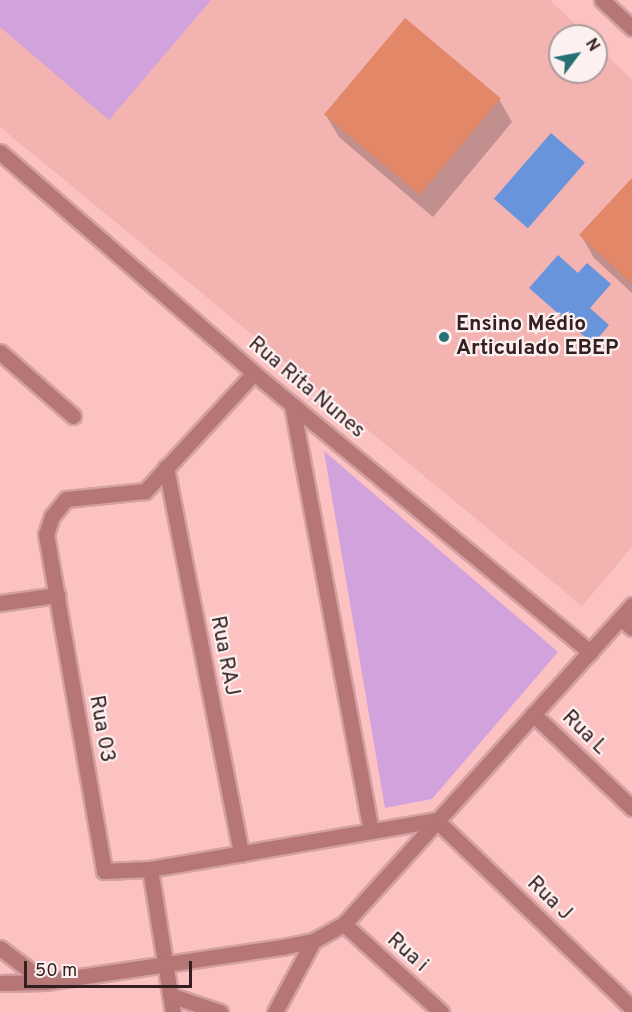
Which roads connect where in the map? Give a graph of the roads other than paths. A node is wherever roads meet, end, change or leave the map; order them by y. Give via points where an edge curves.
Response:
1 (602, 0) edge
2 (632, 28) edge
3 (0, 152) edge
4 (0, 352) edge
5 (254, 373) junction
6 (292, 405) junction
7 (73, 416) dead end
8 (166, 467) junction
9 (57, 595) junction
10 (0, 603) edge
11 (632, 605) edge
12 (626, 623) edge
13 (590, 652) junction
14 (533, 714) junction
15 (632, 808) edge
16 (436, 820) junction
17 (371, 831) junction
18 (241, 854) junction
19 (150, 869) junction
20 (344, 924) junction
21 (313, 941) junction
22 (0, 948) edge
23 (165, 966) junction
24 (45, 982) junction
25 (0, 983) edge
26 (170, 995) junction
27 (632, 1008) edge
28 (173, 1012) edge
29 (220, 1012) edge
30 (275, 1012) edge
31 (441, 1012) edge

1 - 2 street
3 - 5 street, Rua Rita Nunes
4 - 7 street
5 - 6 street, Rua Rita Nunes
5 - 8 street
6 - 13 street, Rua Rita Nunes
6 - 17 street
8 - 9 street, Rua 03 via 145,491 66,499 52,516 46,534
8 - 18 street, Rua RAJ
9 - 10 street
9 - 19 street, Rua 03 via 104,871
11 - 12 street
12 - 13 street
13 - 14 street
14 - 15 street, Rua L
14 - 16 street
16 - 17 street
16 - 20 street
16 - 27 street, Rua J
17 - 18 street
18 - 19 street
19 - 23 street
20 - 21 street
20 - 31 street, Rua i
21 - 23 street
21 - 30 street
22 - 24 street
23 - 24 street
23 - 26 street
24 - 25 street
26 - 28 street
26 - 29 street

